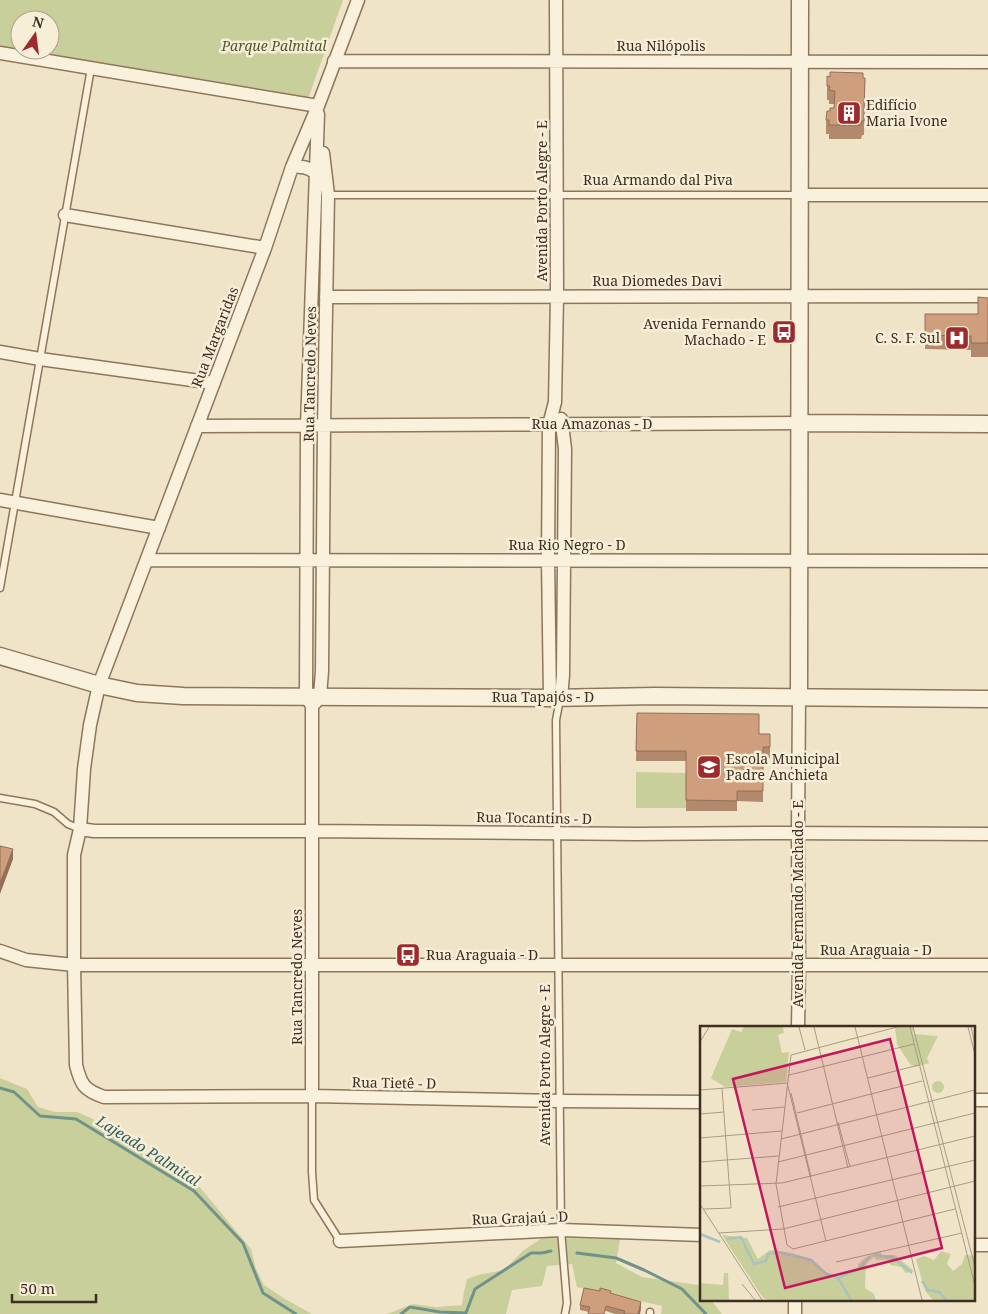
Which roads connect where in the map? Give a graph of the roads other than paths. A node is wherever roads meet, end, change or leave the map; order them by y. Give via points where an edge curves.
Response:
1 (358, 0) edge
2 (556, 0) edge
3 (800, 0) edge
4 (0, 52) edge
5 (334, 61) junction
6 (556, 61) junction
7 (800, 62) junction
8 (988, 62) edge
9 (91, 68) junction
10 (318, 106) junction
11 (292, 167) junction
12 (316, 173) junction
13 (328, 195) junction
14 (557, 195) junction
15 (800, 195) junction
16 (988, 195) edge
17 (65, 215) junction
18 (264, 248) junction
19 (800, 296) junction
20 (988, 296) edge
21 (326, 297) junction
22 (558, 297) junction
23 (0, 352) edge
24 (40, 360) junction
25 (214, 382) junction
26 (556, 402) junction
27 (800, 423) junction
28 (562, 424) junction
29 (988, 424) edge
30 (549, 425) junction
31 (197, 426) junction
32 (306, 426) junction
33 (324, 426) junction
34 (0, 500) edge
35 (15, 502) junction
36 (159, 528) junction
37 (147, 560) junction
38 (306, 560) junction
39 (323, 560) junction
40 (548, 560) junction
41 (565, 560) junction
42 (800, 561) junction
43 (988, 561) edge
44 (0, 588) edge
45 (0, 656) edge
46 (99, 685) junction
47 (799, 697) junction
48 (555, 698) junction
49 (988, 699) edge
50 (313, 700) junction
51 (556, 720) junction
52 (0, 798) edge
53 (80, 829) junction
54 (312, 831) junction
55 (558, 833) junction
56 (798, 833) junction
57 (988, 834) edge
58 (0, 951) edge
59 (74, 965) junction
60 (312, 965) junction
61 (559, 965) junction
62 (799, 966) junction
63 (988, 966) edge
64 (798, 1026) edge
65 (86, 1090) joint
66 (312, 1096) junction
67 (560, 1102) junction
68 (700, 1102) edge
69 (561, 1230) junction
70 (700, 1235) edge
71 (340, 1240) joint
72 (565, 1314) edge

1 - 5 street, Rua Margaridas
2 - 6 street, Avenida Porto Alegre - E
3 - 7 street, Avenida Fernando Machado - E
4 - 9 street
5 - 6 street, Rua Nilópolis
5 - 10 street, Rua Margaridas
6 - 7 street, Rua Nilópolis
6 - 14 street, Avenida Porto Alegre - E
7 - 8 street, Rua Nilópolis
7 - 15 street, Avenida Fernando Machado - E
9 - 10 street
9 - 17 lane
10 - 11 street, Rua Margaridas
10 - 12 street, Rua Tancredo Neves
10 - 13 street, Rua Tancredo Neves
11 - 12 street via 310,168
11 - 18 street, Rua Margaridas
12 - 32 street, Rua Tancredo Neves
13 - 14 lane, Rua Armando dal Piva
13 - 21 street, Rua Tancredo Neves
14 - 15 lane, Rua Armando dal Piva
14 - 22 street, Avenida Porto Alegre - E
15 - 16 street, Rua Armando dal Piva
15 - 19 street, Avenida Fernando Machado - E
17 - 18 street
17 - 24 lane
18 - 25 street, Rua Margaridas
19 - 20 street, Rua Diomedes Davi
19 - 22 street, Rua Diomedes Davi
19 - 27 street, Avenida Fernando Machado - E
21 - 22 street, Rua Diomedes Davi
21 - 33 street, Rua Tancredo Neves
22 - 26 street, Avenida Porto Alegre - E
23 - 24 street
24 - 25 street
24 - 35 lane
25 - 31 street, Rua Margaridas
26 - 28 street, Avenida Porto Alegre - E
26 - 30 street, Avenida Porto Alegre - E
27 - 28 street, Rua Amazonas - D
27 - 29 street, Rua Amazonas - D
27 - 42 street, Avenida Fernando Machado - E
28 - 30 street, Rua Amazonas - D
28 - 41 street, Avenida Porto Alegre - E
30 - 33 street, Rua Amazonas - D
30 - 40 street, Avenida Porto Alegre - E
31 - 32 street, Rua Amazonas - D
31 - 36 street, Rua Margaridas
32 - 33 street, Rua Amazonas - D
32 - 38 street, Rua Tancredo Neves
33 - 39 street, Rua Tancredo Neves
34 - 35 street
35 - 36 street
35 - 44 lane
36 - 37 street, Rua Margaridas
37 - 38 street, Rua Rio Negro - D
37 - 46 street, Rua Margaridas
38 - 39 street, Rua Rio Negro - D
38 - 50 street, Rua Tancredo Neves
39 - 40 street, Rua Rio Negro - D
39 - 50 street, Rua Tancredo Neves via 322,671
40 - 41 street, Rua Rio Negro - D
40 - 48 street, Avenida Porto Alegre - E
41 - 42 street, Rua Rio Negro - D
41 - 48 street, Avenida Porto Alegre - E via 563,675
42 - 43 street, Rua Rio Negro - D
42 - 47 street, Avenida Fernando Machado - E
45 - 46 street, Rua Tapajós - D
46 - 50 street, Rua Tapajós - D via 137,693
46 - 53 street, Rua Margaridas via 85,760
47 - 48 street, Rua Tapajós - D
47 - 49 street, Rua Tapajós - D
47 - 56 street, Avenida Fernando Machado - E
48 - 50 street, Rua Tapajós - D
48 - 51 lane, Avenida Porto Alegre - E
48 - 51 lane, Avenida Porto Alegre - E
50 - 54 street, Rua Tancredo Neves
51 - 55 lane, Avenida Porto Alegre - E
52 - 53 lane via 35,804
53 - 54 street, Rua Tocantins - D
53 - 59 street, Rua Margaridas via 74,855
54 - 55 street, Rua Tocantins - D
54 - 60 street, Rua Tancredo Neves
55 - 56 street, Rua Tocantins - D
55 - 61 lane, Avenida Porto Alegre - E
56 - 57 street, Rua Tocantins - D
56 - 62 street, Avenida Fernando Machado - E
58 - 59 street, Rua Araguaia - D via 26,960
59 - 60 street, Rua Araguaia - D
59 - 65 street, Rua Margaridas via 76,1065
60 - 61 street, Rua Araguaia - D
60 - 66 street, Rua Tancredo Neves
61 - 62 street, Rua Araguaia - D
61 - 67 lane, Avenida Porto Alegre - E
62 - 63 street, Rua Araguaia - D
62 - 64 street, Avenida Fernando Machado - E
65 - 66 street, Rua Tietê - D via 104,1097
66 - 67 street, Rua Tietê - D
66 - 71 lane, Rua Tancredo Neves via 314,1200
67 - 68 street, Rua Tietê - D
67 - 69 lane, Avenida Porto Alegre - E
69 - 70 street, Rua Grajaú - D
69 - 71 street, Rua Grajaú - D
69 - 72 lane, Avenida Porto Alegre - E via 567,1303

